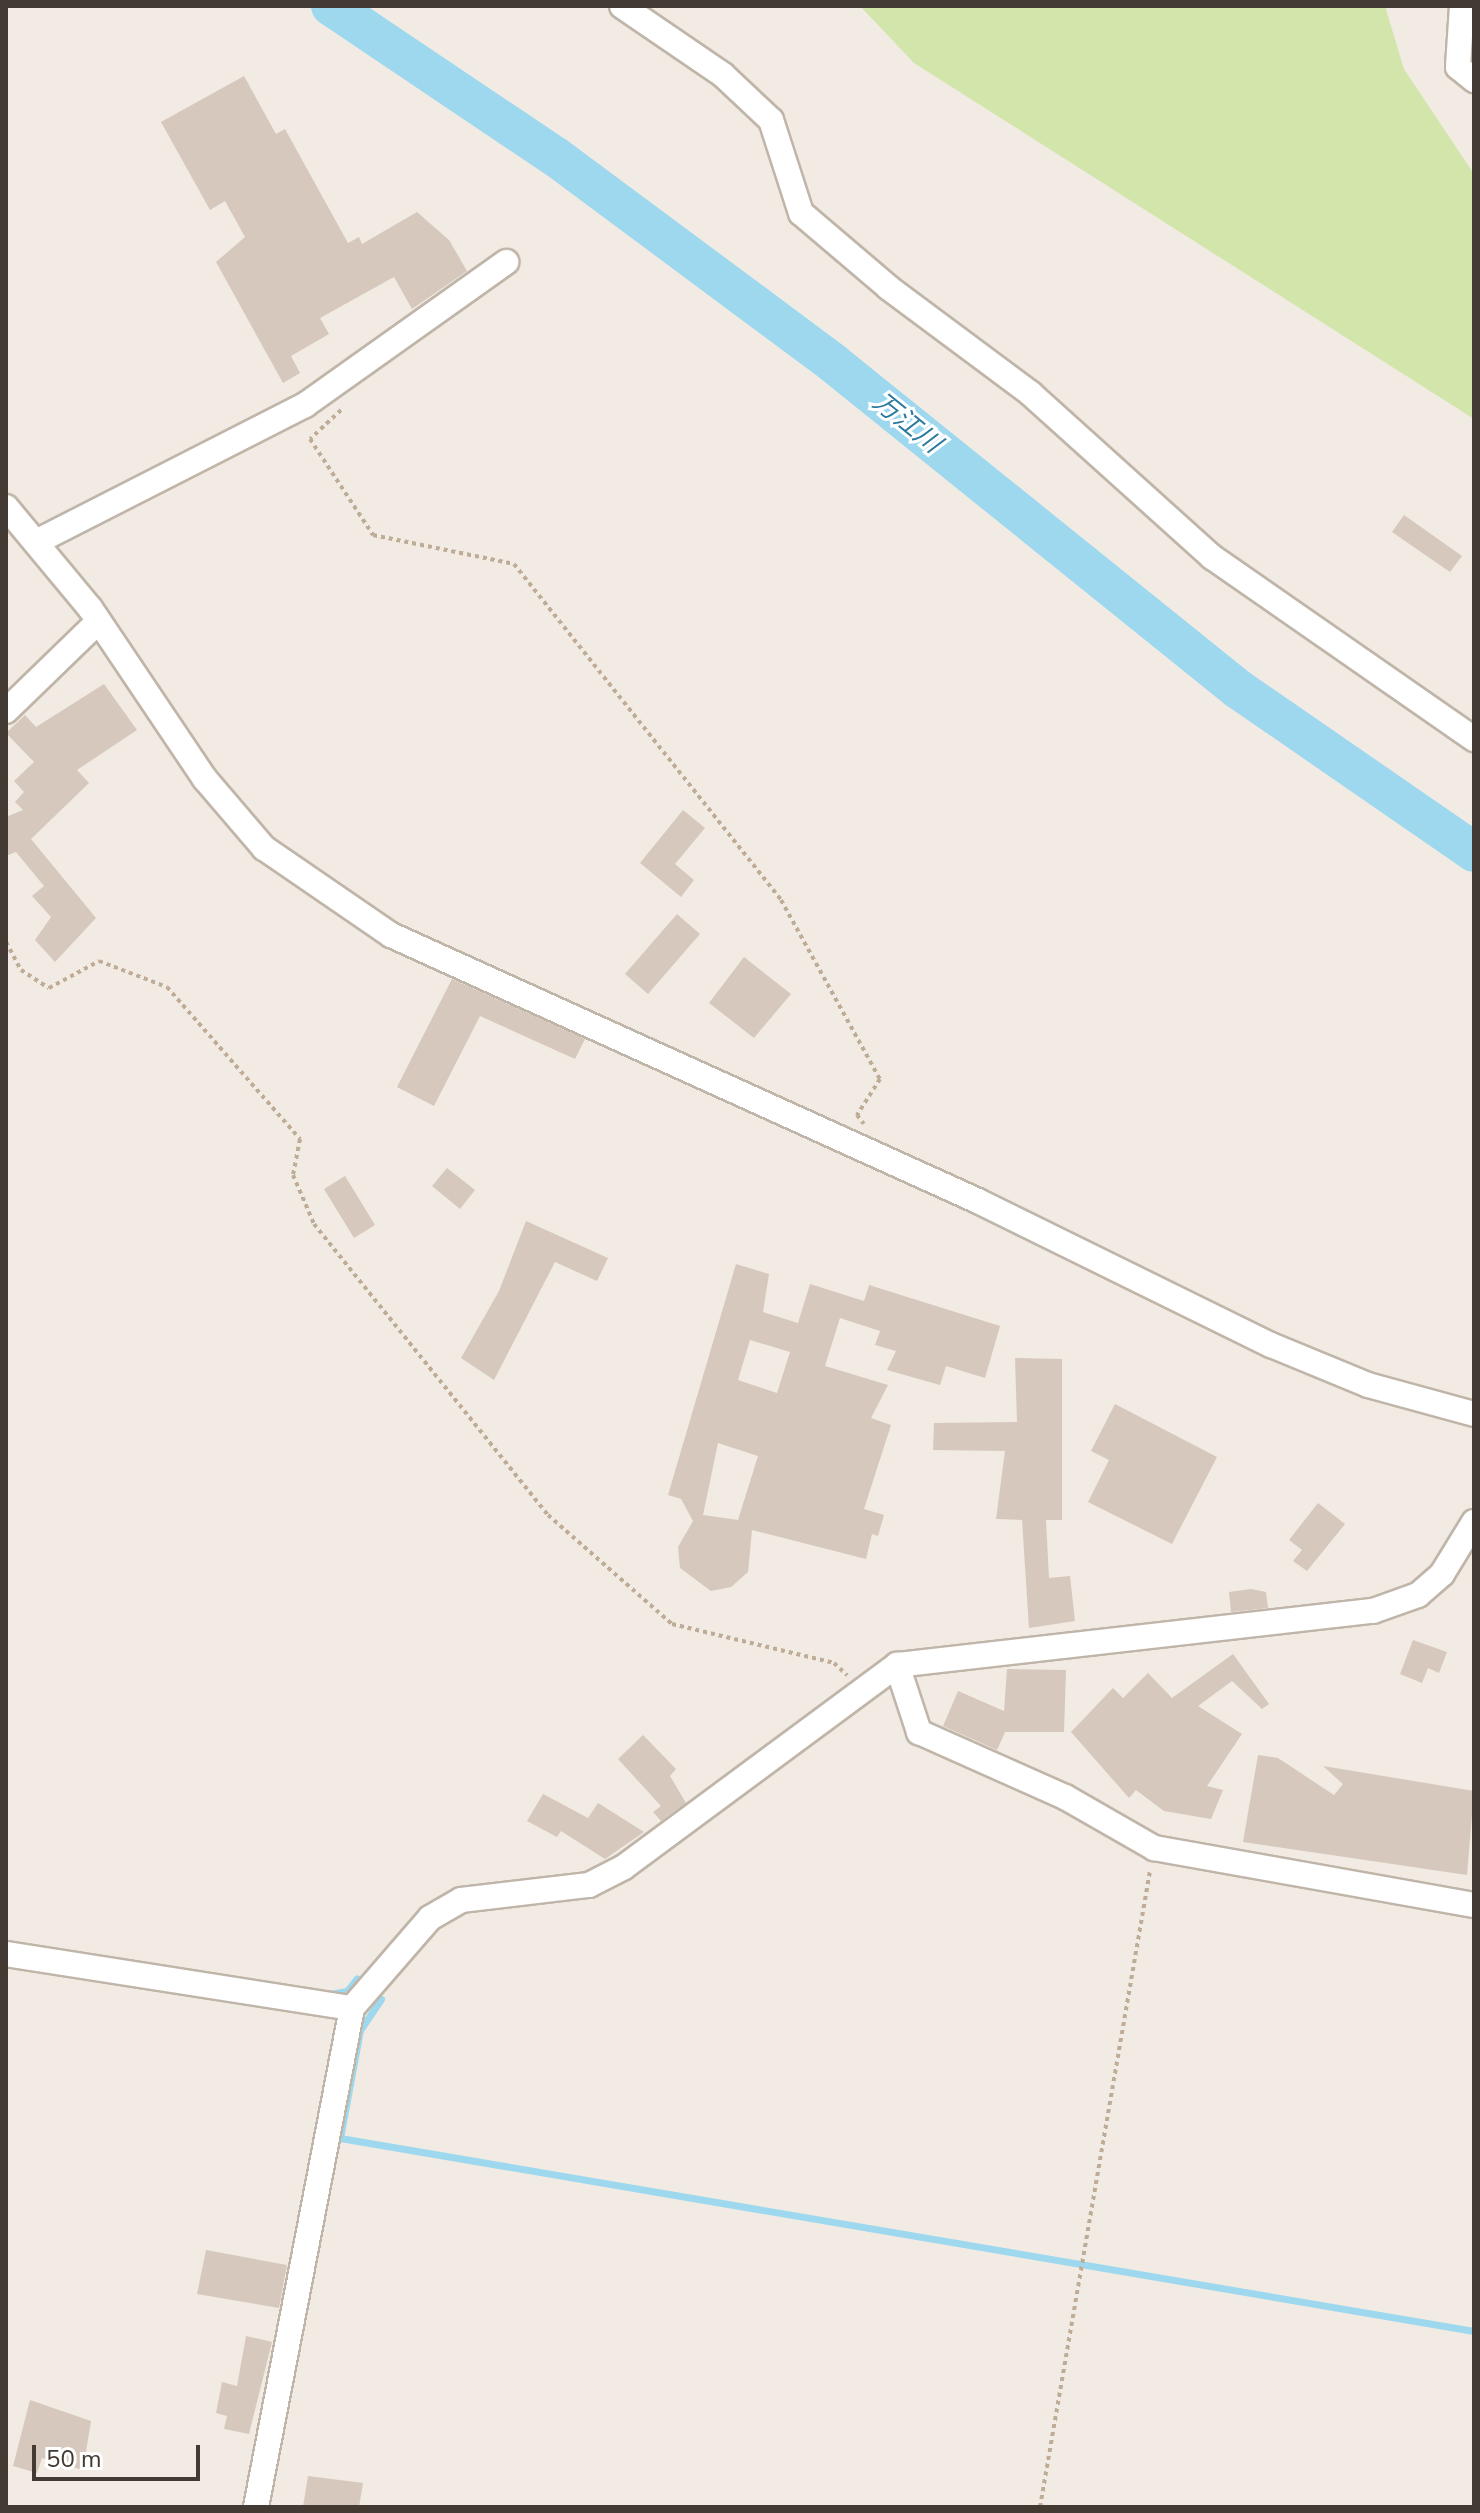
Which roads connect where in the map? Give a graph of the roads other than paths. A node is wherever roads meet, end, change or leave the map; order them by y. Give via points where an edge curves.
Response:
1 (622, 6) edge
2 (1462, 6) edge
3 (1474, 80) edge
4 (506, 262) dead end
5 (6, 507) edge
6 (36, 542) junction
7 (99, 621) junction
8 (6, 711) edge
9 (1474, 739) edge
10 (1474, 1414) edge
11 (1474, 1522) edge
12 (897, 1665) junction
13 (1474, 1905) edge
14 (6, 1954) edge
15 (352, 2008) junction
16 (256, 2507) edge

1 - 9 street via 723,75 771,120 801,213 878,279 1031,394 1212,557
2 - 3 street via 1458,67
4 - 6 street via 305,405
5 - 6 street
6 - 7 street
7 - 8 street
7 - 10 street via 205,779 264,848 391,935 978,1201 1271,1345 1368,1385
11 - 12 street via 1442,1574 1418,1595 1373,1611
12 - 13 street via 919,1732 1065,1797 1154,1848
12 - 15 street via 860,1686 669,1841 624,1867 589,1885 461,1900 430,1918
14 - 15 street
15 - 16 street

